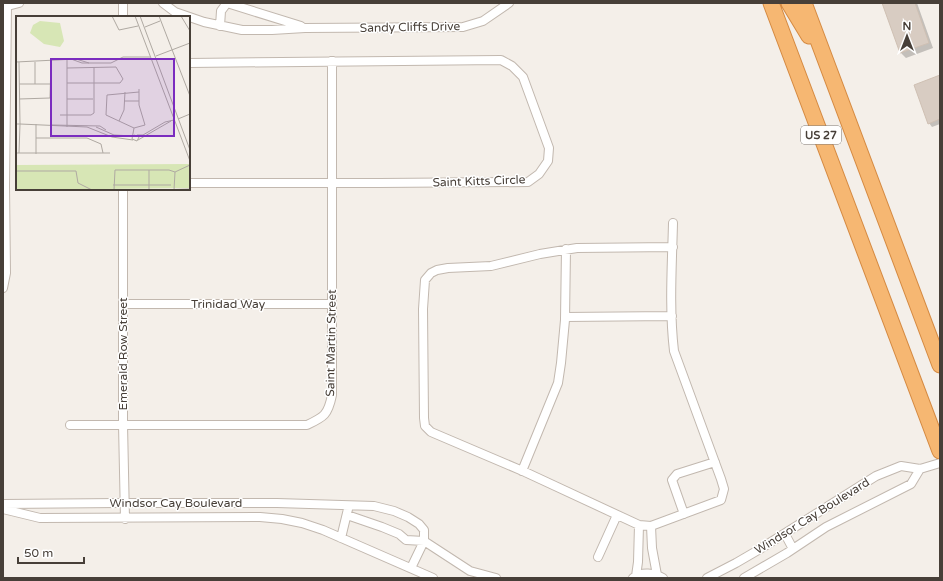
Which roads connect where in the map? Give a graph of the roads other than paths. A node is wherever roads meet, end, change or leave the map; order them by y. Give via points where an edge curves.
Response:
1 (19, 3) edge
2 (123, 3) edge
3 (163, 3) edge
4 (227, 3) edge
5 (509, 3) edge
6 (771, 3) edge
7 (789, 3) edge
8 (804, 3) edge
9 (5, 7) edge
10 (123, 16) edge
11 (187, 16) edge
12 (190, 17) edge
13 (220, 26) junction
14 (305, 28) junction
15 (332, 61) junction
16 (190, 63) edge
17 (827, 64) junction
18 (190, 183) edge
19 (332, 184) junction
20 (4, 185) edge
21 (124, 190) edge
22 (673, 223) dead end
23 (673, 247) junction
24 (566, 249) junction
25 (3, 288) edge
26 (123, 304) junction
27 (332, 304) junction
28 (672, 316) junction
29 (565, 317) junction
30 (940, 365) edge
31 (123, 424) junction
32 (70, 425) dead end
33 (940, 451) edge
34 (715, 462) junction
35 (940, 463) edge
36 (920, 469) junction
37 (522, 471) junction
38 (124, 503) junction
39 (3, 504) edge
40 (349, 505) junction
41 (3, 509) edge
42 (347, 514) junction
43 (684, 514) junction
44 (617, 515) junction
45 (125, 519) junction
46 (639, 525) junction
47 (651, 526) junction
48 (785, 534) junction
49 (341, 538) junction
50 (424, 541) junction
51 (794, 549) junction
52 (598, 557) dead end
53 (411, 568) junction
54 (660, 576) edge
55 (635, 577) edge
56 (433, 578) edge
57 (496, 578) edge
58 (707, 578) edge
59 (744, 578) edge

1 - 9 street
2 - 10 street
3 - 11 street, Sandy Cliffs Drive via 175,12
4 - 13 street via 222,11
4 - 14 street, Sandy Cliffs Drive
5 - 14 street, Sandy Cliffs Drive via 483,21 463,27
6 - 33 highway, US 27
7 - 17 highway
8 - 17 highway, US 27
9 - 20 street
12 - 13 street, Sandy Cliffs Drive
13 - 14 street, Sandy Cliffs Drive via 242,30
15 - 16 street, Saint Kitts Circle
15 - 19 street, Saint Martin Street
15 - 19 street, Saint Kitts Circle via 501,60 523,76 549,148 548,161 539,174 528,182
17 - 30 highway, US 27
18 - 19 street, Saint Kitts Circle
19 - 27 street, Saint Martin Street
20 - 25 street via 6,273
21 - 26 street, Emerald Row Street
22 - 23 street
23 - 24 street
23 - 28 street
24 - 29 street
24 - 37 street via 491,266 437,270 430,273 425,280 425,426 431,432
26 - 27 street, Trinidad Way
26 - 31 street, Emerald Row Street
27 - 31 street, Saint Martin Street via 332,396 330,408 321,418 307,425
28 - 29 street
28 - 34 street via 674,351
29 - 37 street via 558,382
31 - 32 street, Saint Martin Street
31 - 38 street, Emerald Row Street
34 - 43 street via 724,489 721,500
34 - 43 street via 677,474 672,480
35 - 36 street, Windsor Cay Boulevard
36 - 48 street, Windsor Cay Boulevard via 901,466 876,476
36 - 51 street, Windsor Cay Boulevard via 911,484 826,527
37 - 44 street
38 - 39 street, Windsor Cay Boulevard
38 - 40 street, Windsor Cay Boulevard
38 - 45 street, Emerald Row Street
40 - 42 street
40 - 50 street, Windsor Cay Boulevard via 374,506 408,517 424,530
41 - 45 street, Windsor Cay Boulevard via 40,518
42 - 49 street
42 - 50 street via 399,534 406,540
43 - 47 street
44 - 46 street
44 - 52 street
45 - 49 street, Windsor Cay Boulevard via 260,517 302,523
46 - 47 street
46 - 55 street
47 - 54 street via 652,548
48 - 51 street
48 - 58 street, Windsor Cay Boulevard
49 - 53 street, Windsor Cay Boulevard
50 - 53 street
50 - 57 street via 470,571
51 - 59 street, Windsor Cay Boulevard
53 - 56 street, Windsor Cay Boulevard
54 - 55 street via 649,573

